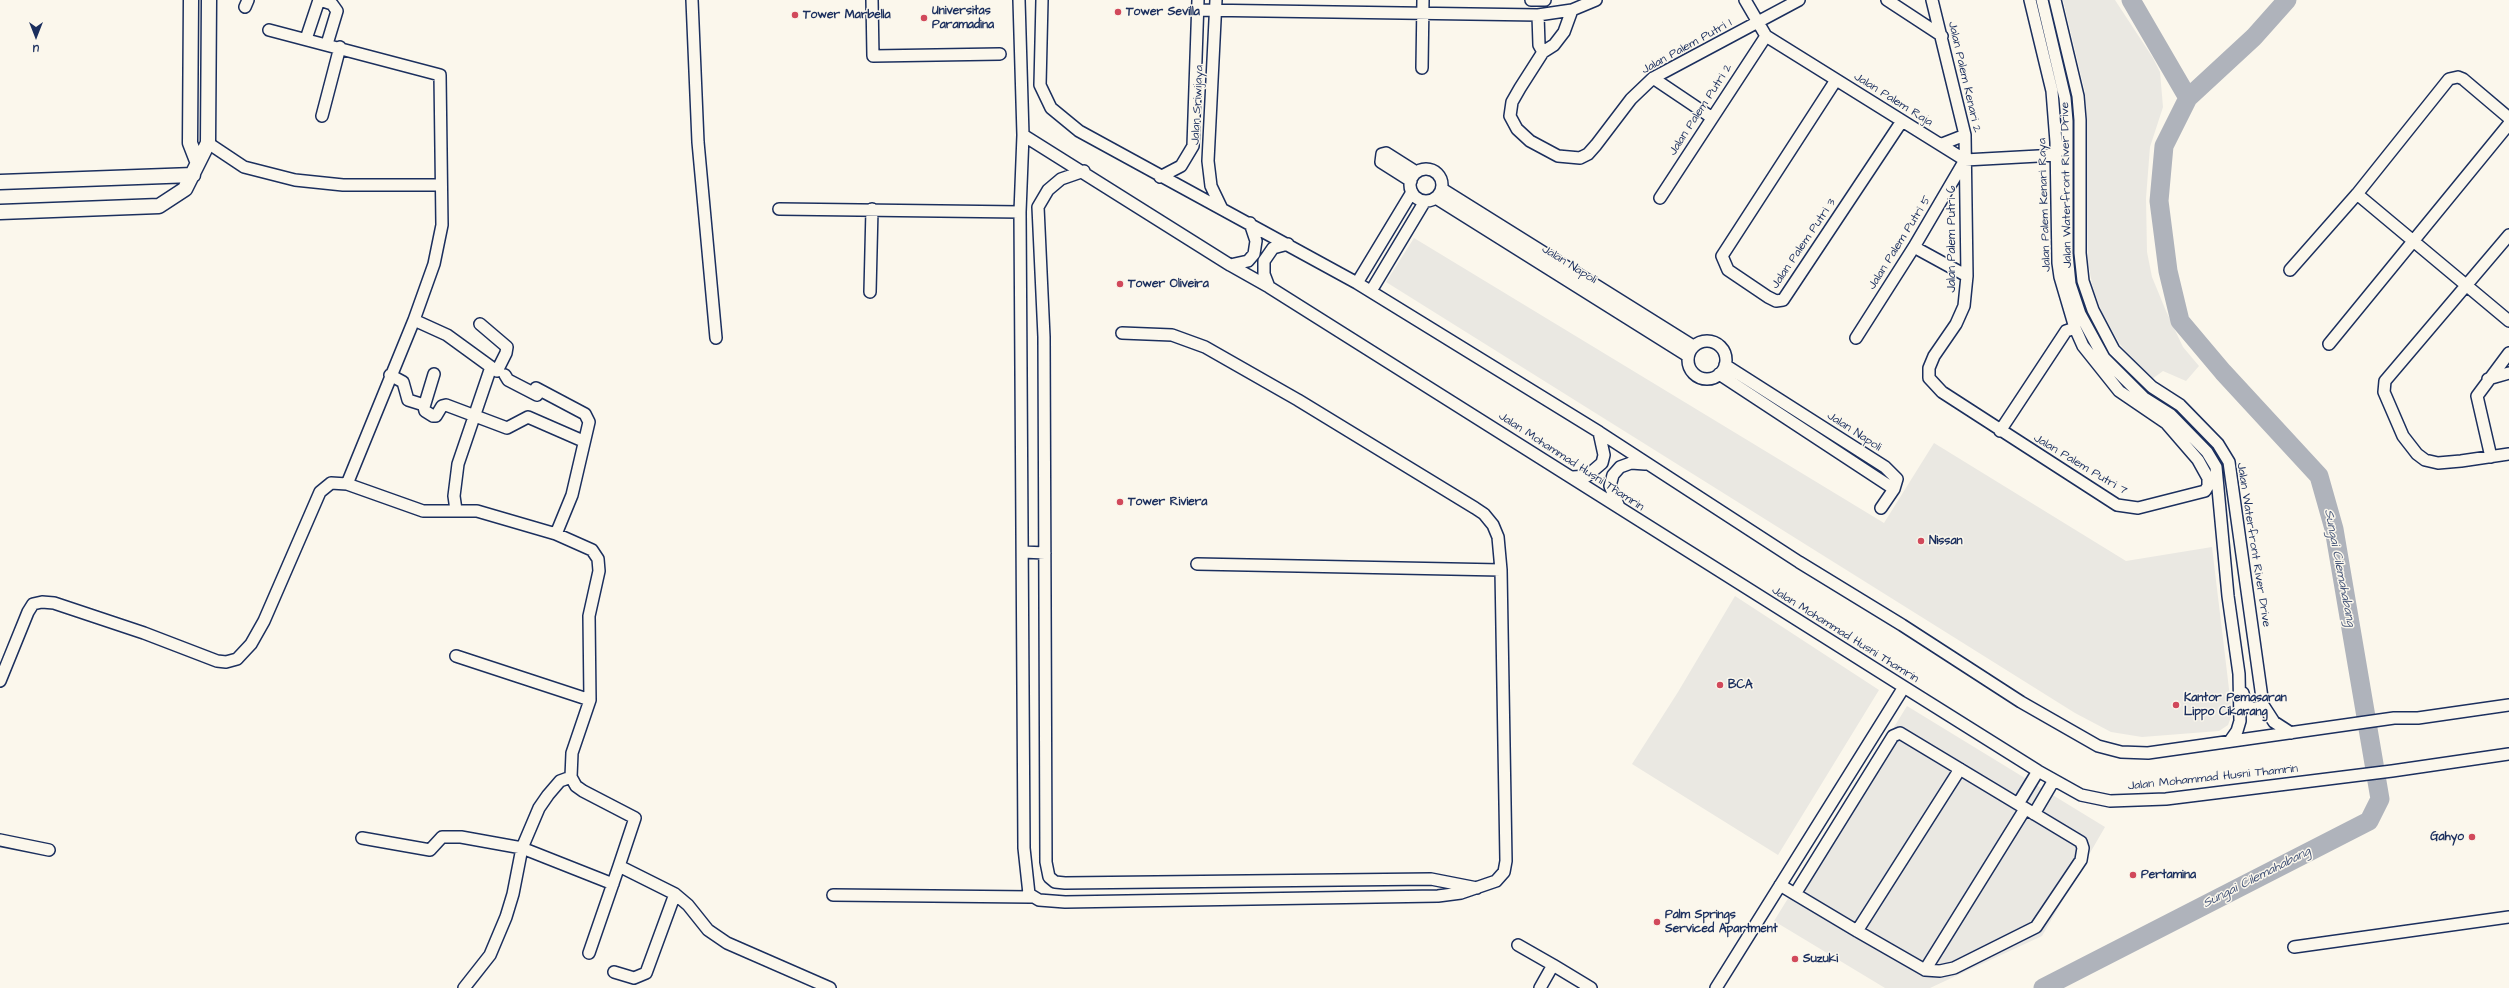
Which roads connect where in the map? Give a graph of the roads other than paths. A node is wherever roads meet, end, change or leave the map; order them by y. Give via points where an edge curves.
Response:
1 (191, 0) edge
2 (209, 0) edge
3 (320, 0) edge
4 (692, 0) edge
5 (872, 0) edge
6 (1019, 0) edge
7 (1042, 0) edge
8 (1423, 0) edge
9 (1532, 0) edge
10 (1545, 0) edge
11 (1596, 0) edge
12 (1745, 0) edge
13 (1799, 0) edge
14 (1887, 0) edge
15 (1932, 0) edge
16 (2030, 0) edge
17 (2042, 0) edge
18 (2055, 0) edge
19 (1198, 5) edge
20 (1220, 7) edge
21 (1572, 10) junction
22 (1423, 12) junction
23 (1538, 15) junction
24 (1758, 24) junction
25 (269, 30) dead end
26 (1766, 36) junction
27 (1942, 36) junction
28 (306, 39) junction
29 (327, 44) junction
30 (340, 47) junction
31 (1543, 52) junction
32 (1000, 54) dead end
33 (1422, 68) dead end
34 (1653, 78) junction
35 (1836, 80) junction
36 (322, 116) dead end
37 (1711, 117) junction
38 (2509, 118) edge
39 (1902, 121) junction
40 (2509, 124) edge
41 (1023, 135) junction
42 (1965, 135) junction
43 (208, 143) junction
44 (1942, 144) junction
45 (2056, 155) junction
46 (1965, 160) junction
47 (197, 161) junction
48 (1084, 171) junction
49 (193, 175) junction
50 (1160, 177) junction
51 (0, 182) edge
52 (1413, 182) junction
53 (440, 185) junction
54 (2357, 194) junction
55 (1435, 196) junction
56 (1660, 198) dead end
57 (872, 209) junction
58 (1222, 209) junction
59 (779, 210) dead end
60 (0, 212) edge
61 (1020, 212) junction
62 (1250, 223) junction
63 (2509, 235) edge
64 (2412, 240) junction
65 (1288, 244) junction
66 (1914, 247) junction
67 (1230, 265) junction
68 (2290, 270) dead end
69 (1967, 276) junction
70 (1357, 283) junction
71 (2465, 284) junction
72 (1269, 287) junction
73 (1371, 291) junction
74 (870, 292) dead end
75 (414, 320) junction
76 (2509, 321) edge
77 (480, 324) dead end
78 (2075, 328) junction
79 (1122, 333) dead end
80 (716, 338) dead end
81 (1856, 338) dead end
82 (2329, 344) dead end
83 (1690, 351) junction
84 (2509, 353) edge
85 (1722, 370) junction
86 (501, 372) junction
87 (2509, 373) edge
88 (434, 374) dead end
89 (390, 375) junction
90 (2488, 379) junction
91 (424, 405) junction
92 (474, 417) junction
93 (2000, 431) junction
94 (1599, 432) junction
95 (584, 441) junction
96 (2509, 454) edge
97 (2491, 457) junction
98 (1648, 464) junction
99 (1573, 478) junction
100 (347, 484) junction
101 (2197, 493) joint
102 (1881, 508) dead end
103 (1620, 509) junction
104 (456, 510) junction
105 (556, 534) junction
106 (1022, 552) junction
107 (1045, 553) junction
108 (1197, 564) dead end
109 (1501, 570) junction
110 (456, 656) dead end
111 (2239, 674) junction
112 (0, 681) edge
113 (1904, 688) junction
114 (590, 700) junction
115 (2263, 705) junction
116 (2509, 705) edge
117 (2291, 732) junction
118 (2230, 741) junction
119 (2509, 754) edge
120 (1960, 769) junction
121 (2038, 771) junction
122 (571, 777) junction
123 (2054, 780) junction
124 (2026, 809) junction
125 (362, 838) dead end
126 (0, 840) edge
127 (522, 848) junction
128 (49, 850) dead end
129 (619, 866) junction
130 (613, 884) junction
131 (1780, 885) junction
132 (1478, 888) junction
133 (676, 894) junction
134 (1795, 894) junction
135 (833, 895) dead end
136 (1032, 897) junction
137 (2509, 917) edge
138 (1857, 932) junction
139 (1518, 945) dead end
140 (2294, 947) dead end
141 (589, 953) dead end
142 (1553, 965) junction
143 (1926, 970) junction
144 (614, 972) dead end
145 (464, 988) edge
146 (830, 988) edge
147 (1540, 988) edge
148 (1591, 988) edge
149 (1716, 988) edge

1 - 47 main road via 190,143
2 - 43 main road
3 - 28 street
3 - 29 street via 332,4 337,11
4 - 80 street via 698,142
5 - 32 street via 873,56
6 - 41 street
7 - 50 street via 1040,84 1051,108 1079,131
8 - 22 street
9 - 10 street
11 - 21 street
12 - 24 street, Jalan Palem Raja
13 - 24 street, Jalan Palem Putri 1
14 - 27 street
15 - 27 street, Jalan Palem Kenari 2
16 - 45 street, Jalan Palem Kenari Raya via 2052,91
17 - 111 street, Jalan Waterfront River Drive via 2065,98 2067,254 2070,284 2080,314 2104,358 2144,398 2171,415 2207,452 2216,467 2228,596
18 - 115 street, Jalan Waterfront River Drive via 2078,102 2080,254 2083,281 2093,310 2114,350 2152,387 2180,405 2218,444 2229,462
19 - 20 street
19 - 50 street, Jalan Sriwijaya via 1193,146 1181,166
20 - 22 street
20 - 58 street, Jalan Sriwijaya via 1208,162 1211,186
21 - 23 street
21 - 31 street, Jalan Palem Putri 1 via 1564,32 1554,45
22 - 23 street
22 - 33 street
23 - 31 street via 1539,41
24 - 26 street, Jalan Palem Raja
24 - 34 street, Jalan Palem Putri 1
25 - 28 street
26 - 35 street, Jalan Palem Raja
26 - 37 street, Jalan Palem Putri 2
27 - 42 street, Jalan Palem Kenari 2
28 - 29 street
29 - 30 street
30 - 36 street
30 - 53 street via 440,74
31 - 34 street, Jalan Palem Putri 1 via 1512,102 1510,116 1517,129 1530,141 1558,156 1580,158 1588,154 1631,99
34 - 37 street
35 - 39 street, Jalan Palem Raja
35 - 39 street, Jalan Palem Putri 3 via 1724,251 1723,262 1728,270 1768,297 1776,301 1783,300
37 - 56 street, Jalan Palem Putri 2
38 - 54 street via 2463,79 2449,79
39 - 44 street, Jalan Palem Raja
40 - 64 street
41 - 48 street, Jalan Mohammad Husni Thamrin
41 - 61 street
42 - 44 street
42 - 46 street, Jalan Palem Kenari 2
43 - 47 main road
43 - 53 street via 244,167 295,180 344,185
44 - 46 street, Jalan Palem Raja
45 - 46 street
45 - 78 street, Jalan Palem Kenari Raya via 2058,263
46 - 66 street, Jalan Palem Putri 5
46 - 69 street, Jalan Palem Putri 6
47 - 49 main road
48 - 67 street, Jalan Mohammad Husni Thamrin
48 - 107 street via 1061,179 1048,190 1038,207 1044,337
49 - 51 main road
49 - 60 main road via 185,189 159,206
50 - 58 street
52 - 55 street, Jalan Napoli via 1417,198
52 - 55 street via 1426,169 1436,172 1441,178
52 - 70 street
53 - 75 street via 440,243
54 - 64 street
54 - 68 street
55 - 73 street
55 - 83 street, Jalan Napoli
57 - 59 street
57 - 61 street
57 - 74 street
58 - 62 street
61 - 106 street
62 - 65 street
62 - 67 street via 1256,240 1254,254 1248,260
63 - 71 street
64 - 71 street
64 - 82 street
65 - 70 street
65 - 72 street via 1273,248 1264,261 1264,274
66 - 69 street
66 - 81 street, Jalan Palem Putri 5
67 - 72 street, Jalan Mohammad Husni Thamrin
69 - 93 street, Jalan Palem Putri 6 via 1964,306 1956,324 1934,356 1929,368 1929,378 1942,392
70 - 73 street
71 - 76 street
71 - 97 street via 2385,381 2384,392 2403,436 2425,460 2438,463
72 - 99 street, Jalan Mohammad Husni Thamrin
73 - 94 street
75 - 86 street via 447,335
75 - 89 street
77 - 86 street via 507,347
78 - 93 street via 2066,331
78 - 101 street, Jalan Palem Kenari Raya via 2083,346 2118,391 2166,423 2198,460 2208,478 2208,486 2205,491
79 - 109 street via 1172,335 1205,347 1298,400 1475,508 1488,518 1496,532
83 - 85 street via 1690,370 1698,377 1709,379
83 - 85 street via 1704,341 1715,342 1725,353
84 - 90 street
85 - 102 street, Jalan Napoli via 1885,467 1897,479
86 - 92 street
86 - 95 street via 508,380 537,395 538,390 585,414 590,425
87 - 90 street
88 - 91 street
89 - 91 street via 403,382 408,400
89 - 100 street
90 - 97 street via 2477,396
91 - 92 street via 425,411 433,416 446,405
92 - 95 street via 507,428 513,427 523,418 530,417
92 - 104 street via 458,464 454,496
93 - 101 street, Jalan Palem Putri 7 via 2122,506 2138,508
94 - 98 street
94 - 99 street via 1604,455 1602,463 1587,476
95 - 105 street via 572,495
96 - 97 street
98 - 103 street via 1631,463 1620,467 1613,475 1610,486 1612,496
98 - 118 street via 2022,702 2098,746 2121,752 2148,752
99 - 103 street, Jalan Mohammad Husni Thamrin
100 - 104 street via 423,511
100 - 112 street via 331,483 320,492 264,621 251,644 237,659 229,662 217,661 144,633 54,603 42,602 33,604 28,612
103 - 113 street, Jalan Mohammad Husni Thamrin
104 - 105 street via 485,512
105 - 114 street via 592,550 598,559 599,571 589,616
106 - 107 street
106 - 136 street via 1024,848 1026,884
107 - 132 street via 1046,862 1052,881 1065,883 1431,879
108 - 109 street
109 - 132 street via 1506,861 1504,872 1498,879
110 - 114 street
111 - 115 street via 2245,703 2256,709
111 - 118 street, Jalan Waterfront River Drive via 2240,721
113 - 121 street, Jalan Mohammad Husni Thamrin
113 - 131 street
114 - 122 street via 572,753
115 - 117 street, Jalan Waterfront River Drive via 2274,722
116 - 117 street
117 - 118 street
119 - 123 street, Jalan Mohammad Husni Thamrin via 2199,796 2110,801 2081,795
120 - 124 street
120 - 134 street via 1900,733 1896,734
120 - 138 street
121 - 123 street, Jalan Mohammad Husni Thamrin
121 - 124 street
122 - 127 street via 560,781 539,808
122 - 129 street via 576,786 583,791 635,818
123 - 124 street
124 - 143 street
124 - 143 street via 2081,842 2081,860 2036,927 1954,968
125 - 127 street via 430,850 442,837 461,837
126 - 128 street
127 - 130 street
127 - 145 street via 506,917 490,955
129 - 130 street
129 - 133 street
130 - 141 street
131 - 134 street
131 - 149 street
132 - 136 street via 1438,896 1065,902
133 - 144 street via 646,972 634,978
133 - 146 street via 717,937
134 - 138 street
135 - 136 street
137 - 140 street
138 - 143 street
139 - 142 street
142 - 147 street
142 - 148 street

